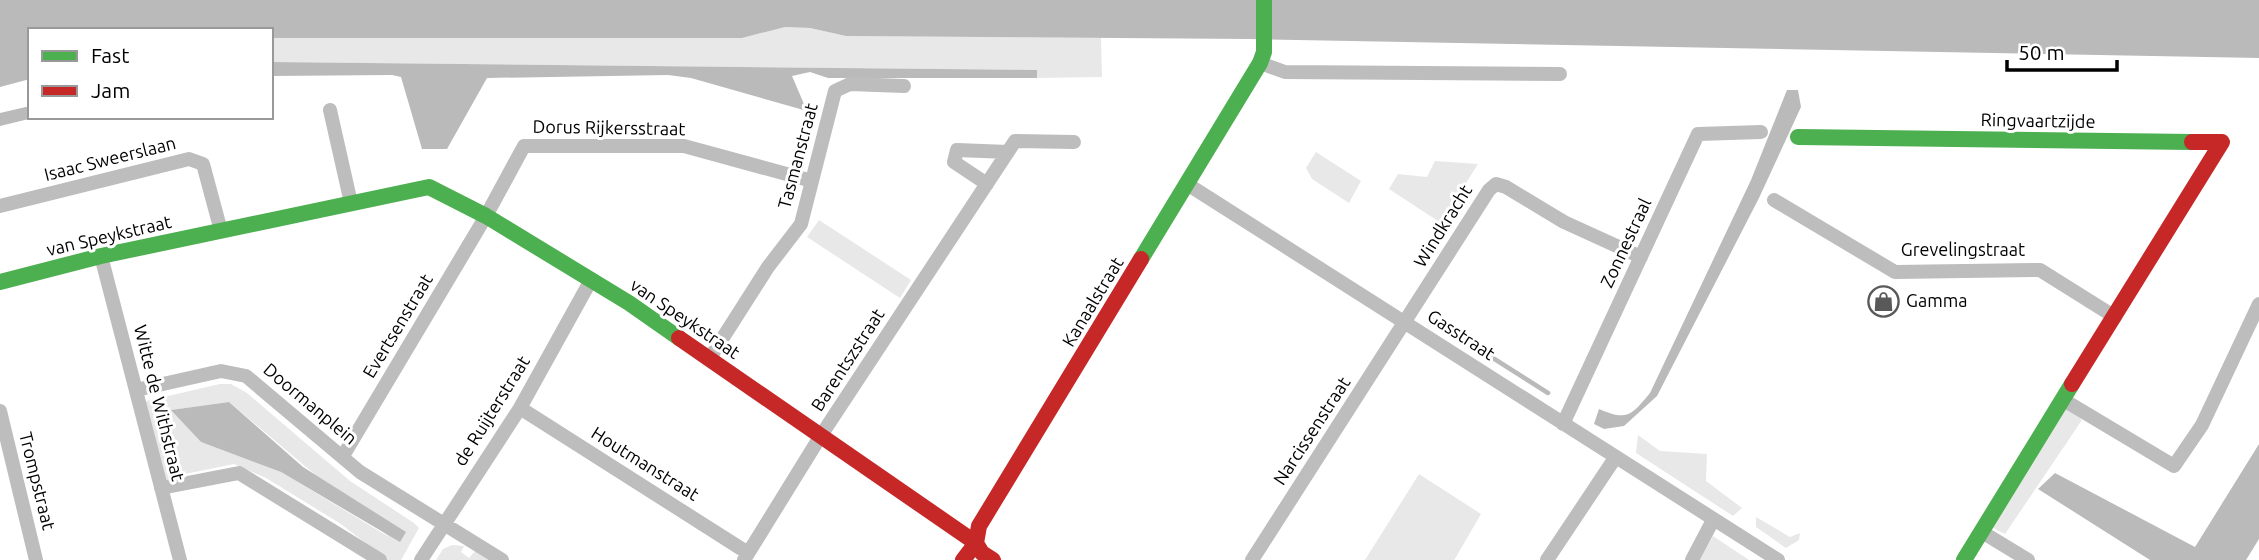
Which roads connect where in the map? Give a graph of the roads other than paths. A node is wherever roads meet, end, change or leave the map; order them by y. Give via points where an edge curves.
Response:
1 (1265, 0) edge
2 (1260, 63) junction
3 (1560, 74) dead end
4 (904, 86) dead end
5 (330, 110) dead end
6 (1761, 132) dead end
7 (1798, 137) dead end
8 (1074, 142) dead end
9 (1008, 152) junction
10 (812, 181) junction
11 (987, 184) junction
12 (1187, 184) junction
13 (1774, 200) dead end
14 (351, 203) junction
15 (0, 206) edge
16 (486, 216) junction
17 (221, 231) junction
18 (101, 256) junction
19 (1641, 257) junction
20 (591, 280) junction
21 (0, 282) edge
22 (2259, 304) edge
23 (2115, 317) junction
24 (1405, 322) junction
25 (710, 358) junction
26 (136, 390) junction
27 (2062, 399) junction
28 (520, 408) junction
29 (0, 411) edge
30 (1563, 424) junction
31 (820, 437) junction
32 (343, 456) junction
33 (1615, 458) junction
34 (161, 488) junction
35 (1713, 520) junction
36 (443, 523) junction
37 (1982, 531) junction
38 (976, 543) junction
39 (746, 556) edge
40 (36, 560) edge
41 (180, 560) edge
42 (380, 560) edge
43 (421, 560) edge
44 (502, 560) edge
45 (963, 560) edge
46 (993, 560) edge
47 (1252, 560) edge
48 (1547, 560) edge
49 (1692, 560) edge
50 (1778, 560) edge
51 (1964, 560) edge
52 (2028, 560) edge

1 - 2 street, Kanaalstraat
2 - 3 street via 1285,72
2 - 12 street, Kanaalstraat
4 - 10 street, Tasmanstraat via 850,83 835,91
5 - 14 street
6 - 19 street, Zonnestraal via 1698,134
7 - 23 street, Ringvaartzijde via 2222,142
8 - 9 street via 1015,141
9 - 11 street, Barentszstraat
9 - 11 street via 957,150 954,162
10 - 16 street, Dorus Rijkersstraat via 684,146 524,146
10 - 25 street, Tasmanstraat via 801,224
11 - 31 street, Barentszstraat
12 - 24 street, Gasstraat
12 - 38 street, Kanaalstraat via 979,527
13 - 23 street, Grevelingstraat via 1895,272 2040,270
14 - 16 street, van Speykstraat via 429,187
14 - 17 street, van Speykstraat
15 - 17 street, Isaac Sweerslaan via 189,159 203,164
16 - 20 street, van Speykstraat
16 - 32 street, Evertsenstraat
17 - 18 street, van Speykstraat
18 - 21 street, van Speykstraat
18 - 26 street, Witte de Withstraat
19 - 24 street, Windkracht via 1496,184
19 - 30 street, Zonnestraal
20 - 25 street, van Speykstraat
20 - 28 street, de Ruijterstraat
22 - 27 street via 2202,425 2174,466
23 - 27 street
24 - 30 street, Gasstraat
24 - 47 street, Narcissenstraat
25 - 31 street, van Speykstraat
26 - 32 street, Doormanplein via 221,371 246,376
26 - 34 street, Witte de Withstraat
27 - 37 street
28 - 36 street, de Ruijterstraat
28 - 39 street, Houtmanstraat
29 - 40 street, Trompstraat
30 - 33 street, Gasstraat
31 - 38 street, van Speykstraat
31 - 39 street, Barentszstraat
32 - 36 street, Doormanplein
33 - 35 street, Gasstraat
33 - 48 street
34 - 41 street, Witte de Withstraat
34 - 42 street via 239,474
35 - 49 street
35 - 50 street, Gasstraat
36 - 43 street, de Ruijterstraat
36 - 44 street, Doormanplein
37 - 51 street
37 - 52 street
38 - 45 street, Kanaalstraat
38 - 46 street, van Speykstraat

